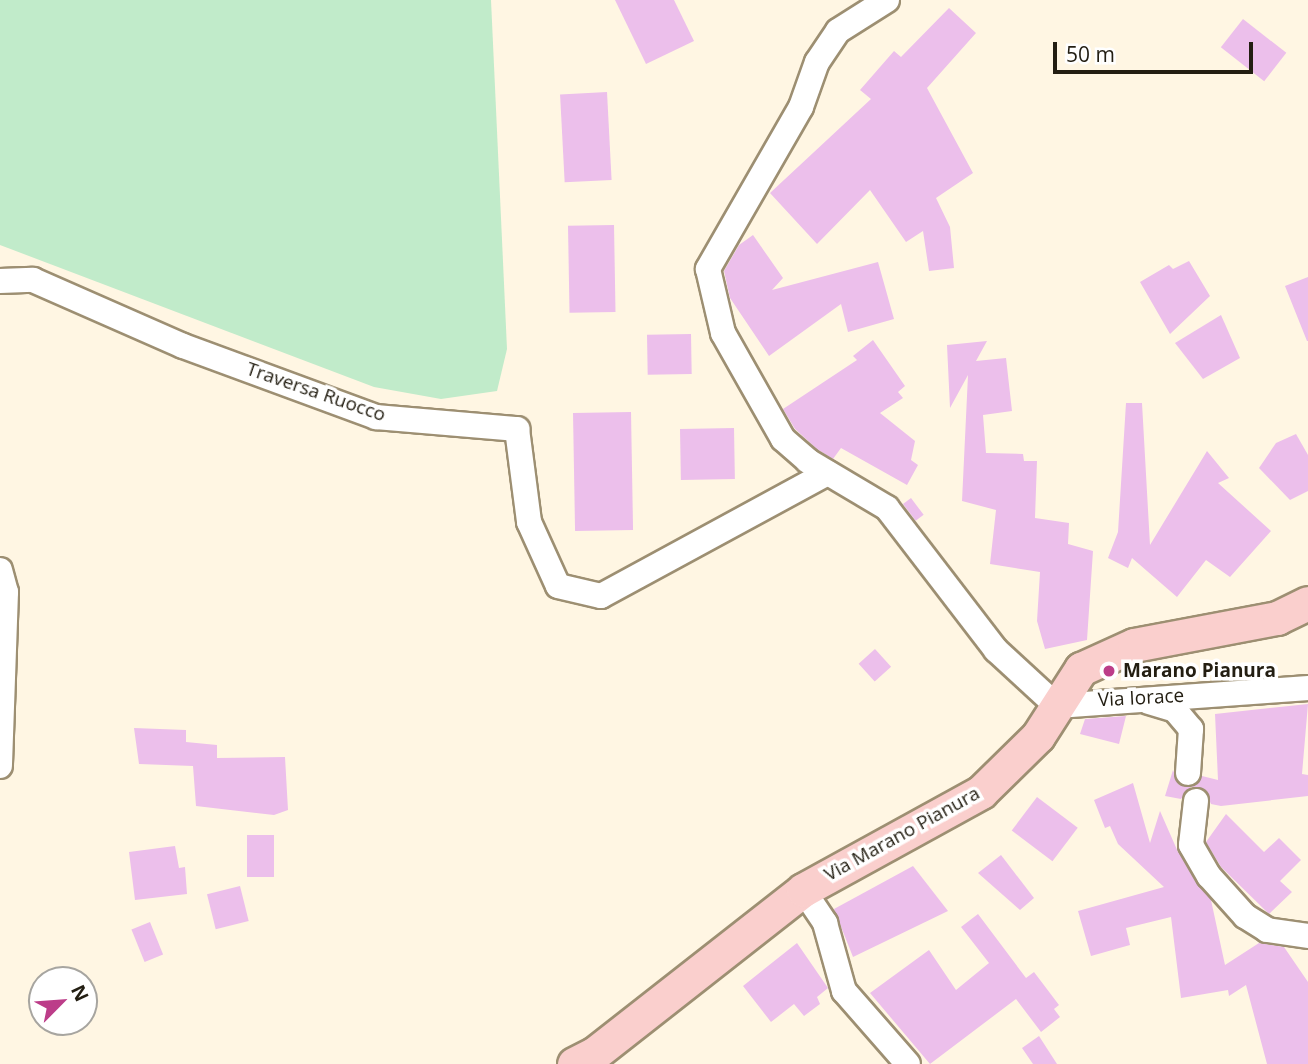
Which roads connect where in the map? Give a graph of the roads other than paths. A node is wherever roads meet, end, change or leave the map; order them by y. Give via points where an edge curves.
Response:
1 (887, 0) edge
2 (0, 281) edge
3 (828, 474) junction
4 (0, 570) edge
5 (1308, 603) edge
6 (1308, 688) edge
7 (1135, 698) junction
8 (1057, 706) junction
9 (0, 766) edge
10 (1188, 773) dead end
11 (1196, 801) dead end
12 (803, 890) junction
13 (1308, 936) edge
14 (574, 1064) edge
15 (908, 1064) edge

1 - 3 street via 838,31 817,62 801,107 708,269 723,333 783,439
2 - 3 street, Traversa Ruocco via 33,280 183,346 376,416 517,429 530,522 558,586 601,596
3 - 8 street via 887,508 996,650
4 - 9 street via 6,592
5 - 8 street, Via Marano Pianura via 1278,618 1134,645 1081,669
6 - 7 street, Via Iorace
7 - 8 street, Via Iorace
7 - 10 street via 1175,710 1191,729
8 - 12 street, Via Marano Pianura via 1038,736 981,792
11 - 13 street via 1191,845 1209,876 1245,916 1267,930
12 - 14 street, Via Marano Pianura via 594,1054
12 - 15 street via 825,923 844,991

